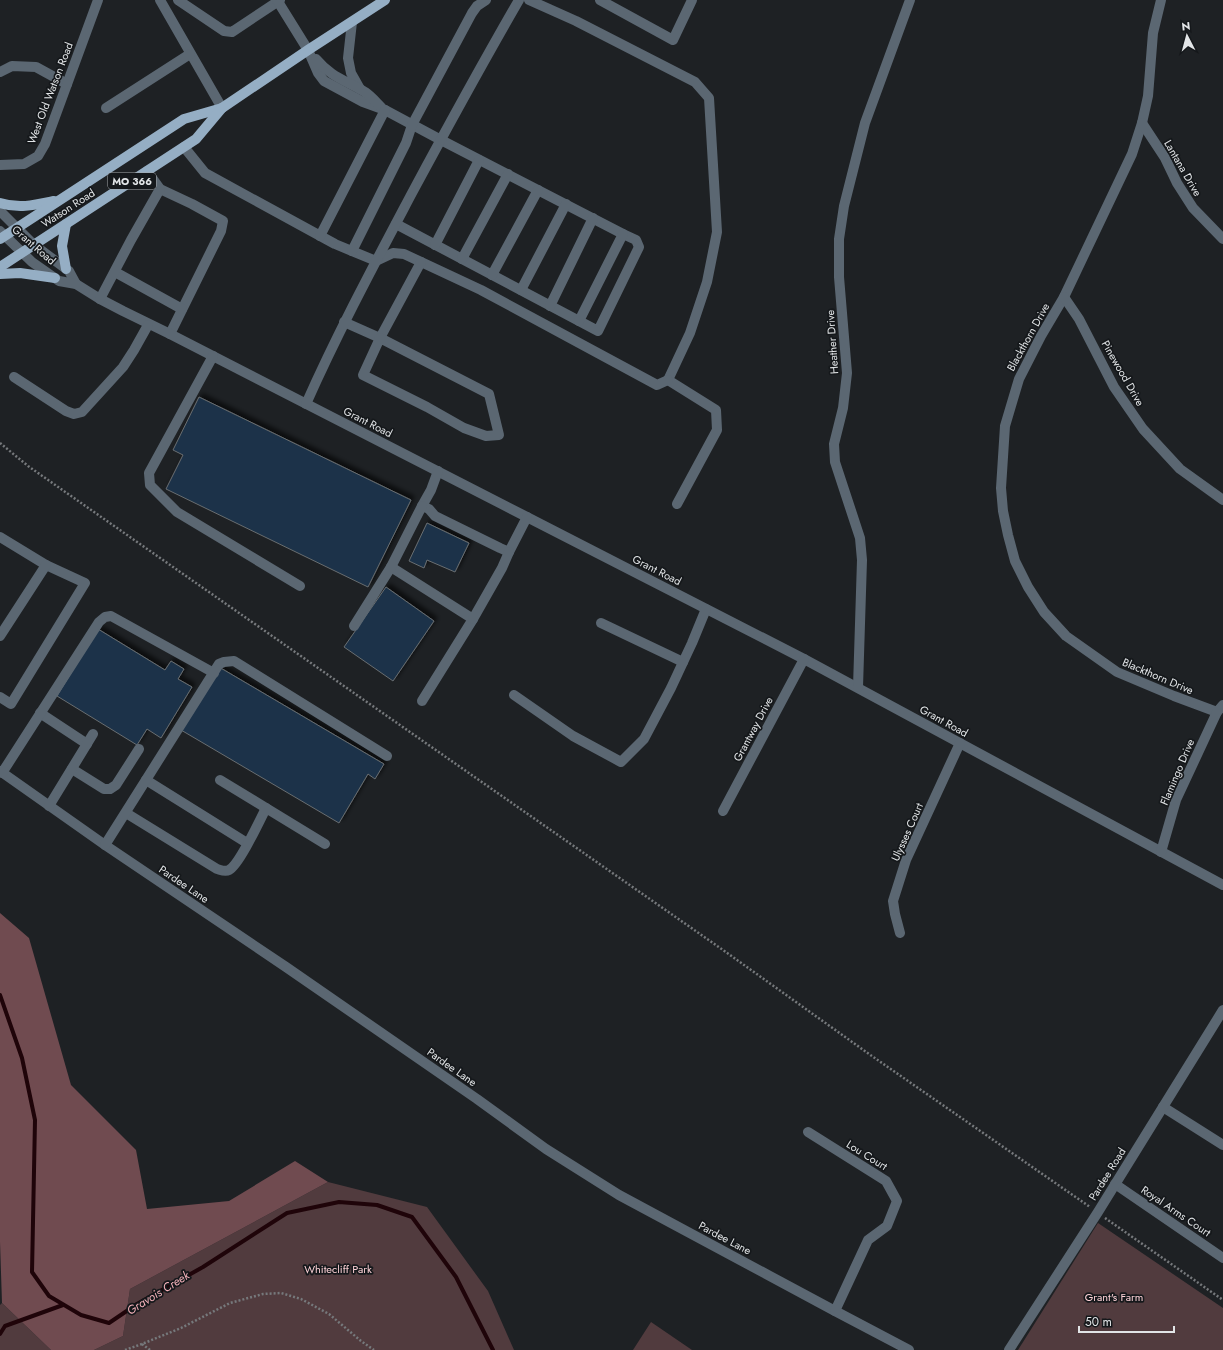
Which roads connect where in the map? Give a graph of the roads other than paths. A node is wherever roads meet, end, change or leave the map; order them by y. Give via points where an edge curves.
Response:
1 (98, 0) edge
2 (160, 0) edge
3 (178, 0) edge
4 (385, 0) edge
5 (486, 0) edge
6 (518, 0) edge
7 (529, 0) edge
8 (600, 0) edge
9 (692, 0) edge
10 (910, 0) edge
11 (1161, 0) edge
12 (278, 1) edge
13 (352, 22) junction
14 (308, 50) junction
15 (190, 54) junction
16 (0, 72) edge
17 (67, 84) junction
18 (360, 90) junction
19 (106, 108) dead end
20 (222, 108) junction
21 (385, 110) junction
22 (1142, 123) junction
23 (412, 125) junction
24 (441, 140) junction
25 (184, 147) junction
26 (479, 160) junction
27 (0, 165) edge
28 (147, 171) junction
29 (508, 174) junction
30 (160, 189) junction
31 (538, 190) junction
32 (60, 200) junction
33 (0, 203) edge
34 (566, 204) junction
35 (0, 211) edge
36 (593, 218) junction
37 (66, 224) junction
38 (396, 224) junction
39 (16, 228) junction
40 (623, 234) junction
41 (1, 235) edge
42 (320, 236) junction
43 (1223, 239) edge
44 (34, 245) junction
45 (434, 245) junction
46 (352, 251) junction
47 (22, 253) junction
48 (462, 259) junction
49 (376, 261) junction
50 (421, 262) junction
51 (0, 267) edge
52 (66, 269) junction
53 (115, 272) junction
54 (0, 274) edge
55 (492, 275) junction
56 (55, 278) junction
57 (76, 284) junction
58 (521, 290) junction
59 (1064, 297) junction
60 (100, 299) junction
61 (550, 306) junction
62 (182, 309) junction
63 (579, 321) junction
64 (344, 322) junction
65 (148, 324) junction
66 (170, 334) junction
67 (380, 338) junction
68 (212, 356) junction
69 (14, 377) dead end
70 (668, 380) junction
71 (306, 404) junction
72 (438, 471) junction
73 (1223, 500) edge
74 (677, 504) dead end
75 (422, 506) junction
76 (527, 517) junction
77 (0, 536) edge
78 (509, 552) junction
79 (46, 565) junction
80 (391, 567) junction
81 (300, 586) dead end
82 (706, 609) junction
83 (473, 619) junction
84 (601, 623) dead end
85 (354, 626) dead end
86 (0, 636) edge
87 (804, 659) junction
88 (683, 662) junction
89 (214, 673) junction
90 (858, 687) junction
91 (514, 695) dead end
92 (0, 697) edge
93 (422, 700) dead end
94 (1220, 709) edge
95 (40, 713) junction
96 (93, 734) dead end
97 (960, 743) junction
98 (87, 744) junction
99 (138, 750) dead end
100 (387, 756) dead end
101 (72, 768) junction
102 (1, 772) edge
103 (146, 780) junction
104 (220, 780) dead end
105 (49, 806) junction
106 (266, 808) junction
107 (723, 810) dead end
108 (126, 813) junction
109 (247, 843) junction
110 (325, 844) dead end
111 (105, 845) junction
112 (1161, 852) junction
113 (1223, 885) edge
114 (900, 933) dead end
115 (1223, 1010) edge
116 (1163, 1107) junction
117 (808, 1132) dead end
118 (1223, 1145) edge
119 (1115, 1184) junction
120 (1223, 1258) edge
121 (834, 1311) junction
122 (910, 1350) edge
123 (1010, 1350) edge

1 - 17 street, West Old Watson Road
2 - 15 street
3 - 12 street via 224,31 232,32
4 - 13 main road, Watson Road / MO 366
5 - 23 street via 472,13
6 - 24 street
7 - 70 street via 576,21 694,82 709,98 717,232 707,282 690,333
8 - 9 street via 673,40
10 - 90 street, Heather Drive via 865,123 844,206 839,239 839,276 847,374 843,408 834,444 835,462 860,538 862,560
11 - 22 street, Blackthorn Drive via 1153,34 1148,96
12 - 14 street
13 - 14 main road, Watson Road / MO 366
13 - 18 street via 348,58 351,72
14 - 18 street via 333,76
14 - 20 main road, Watson Road / MO 366
14 - 21 street via 324,81 363,102
15 - 19 street
15 - 20 street
16 - 17 street via 12,66 36,68
17 - 27 street, West Old Watson Road via 45,144 38,156 24,164
18 - 21 street
20 - 25 main road, Watson Road / MO 366 via 196,139
20 - 32 main road, Watson Road / MO 366 via 184,119
21 - 23 street
21 - 42 street
22 - 43 street, Lantana Drive via 1165,158 1192,208
22 - 59 street, Blackthorn Drive via 1132,154
23 - 24 street
23 - 46 street via 406,143
24 - 26 street
24 - 38 street
25 - 28 main road, Watson Road / MO 366
25 - 42 street via 205,173
26 - 29 street
26 - 45 street
28 - 30 street
28 - 37 main road, Watson Road / MO 366
29 - 31 street
29 - 48 street
30 - 53 street
30 - 62 street via 223,221 221,232
31 - 34 street
31 - 55 street
32 - 33 main road via 25,207
32 - 39 main road, Watson Road / MO 366
34 - 36 street
34 - 58 street
35 - 39 street, Grant Road
36 - 40 street
36 - 61 street
37 - 44 main road, Watson Road / MO 366
37 - 52 main road via 62,246
38 - 45 street
38 - 49 street
39 - 41 main road, Watson Road / MO 366
39 - 44 street, Grant Road
40 - 63 street
40 - 63 street via 636,240 639,246 598,331
41 - 47 street, Grant Road
42 - 46 street
44 - 47 main road, Watson Road / MO 366
44 - 52 street, Grant Road
45 - 48 street
46 - 49 street
47 - 51 main road, Watson Road / MO 366
47 - 56 street, Grant Road
48 - 55 street
49 - 50 street via 393,253 404,254
49 - 64 street
50 - 67 street
50 - 70 street via 481,290 658,385
52 - 57 street, Grant Road
53 - 60 street
53 - 62 street
54 - 56 main road via 20,273
55 - 58 street
56 - 57 street, Grant Road
57 - 60 street, Grant Road
58 - 61 street
59 - 73 street, Pinewood Drive via 1079,319 1114,387 1143,429 1180,469
59 - 94 street, Blackthorn Drive via 1019,379 1005,426 1000,488 1006,529 1015,561 1044,612 1066,636 1117,672 1174,696
60 - 65 street, Grant Road
61 - 63 street
62 - 66 street
64 - 67 street
64 - 71 street
65 - 66 street, Grant Road
65 - 69 street via 123,367 82,412 66,412
66 - 68 street, Grant Road
67 - 67 street via 363,375 464,428 486,436 499,435 489,394
68 - 71 street, Grant Road
68 - 81 street via 149,473 150,485 177,512
70 - 74 street via 716,410 717,430
71 - 72 street, Grant Road
72 - 75 street
72 - 76 street, Grant Road
75 - 78 street via 435,516
75 - 80 street
76 - 78 street
76 - 82 street, Grant Road
77 - 79 street
78 - 83 street
79 - 86 street
79 - 92 street via 85,583 11,704
80 - 83 street
80 - 85 street
82 - 87 street, Grant Road
82 - 88 street
83 - 93 street
84 - 88 street
87 - 90 street, Grant Road
87 - 107 street, Grantway Drive
88 - 91 street via 644,739 622,762 573,736
89 - 95 street via 111,616 105,617 99,622
89 - 100 street via 219,664 234,661
89 - 103 street
90 - 97 street, Grant Road
94 - 112 street, Flamingo Drive via 1176,800
95 - 98 street
95 - 102 street
96 - 98 street
97 - 112 street, Grant Road
97 - 114 street, Ulysses Court via 906,860 893,900
98 - 101 street
99 - 101 street via 116,785 110,789 104,789
101 - 105 street
102 - 105 street, Pardee Lane
103 - 108 street
103 - 109 street
104 - 106 street
105 - 111 street, Pardee Lane
106 - 109 street
106 - 110 street
108 - 109 street via 224,871 238,861
108 - 111 street
111 - 121 street, Pardee Lane via 286,967 546,1149 619,1195
112 - 113 street, Grant Road
115 - 116 street, Pardee Road
116 - 118 street
116 - 119 street, Pardee Road
117 - 121 street, Lou Court via 886,1181 897,1201 887,1226 868,1240
119 - 120 street, Royal Arms Court
119 - 123 street, Pardee Road
121 - 122 street, Pardee Lane

